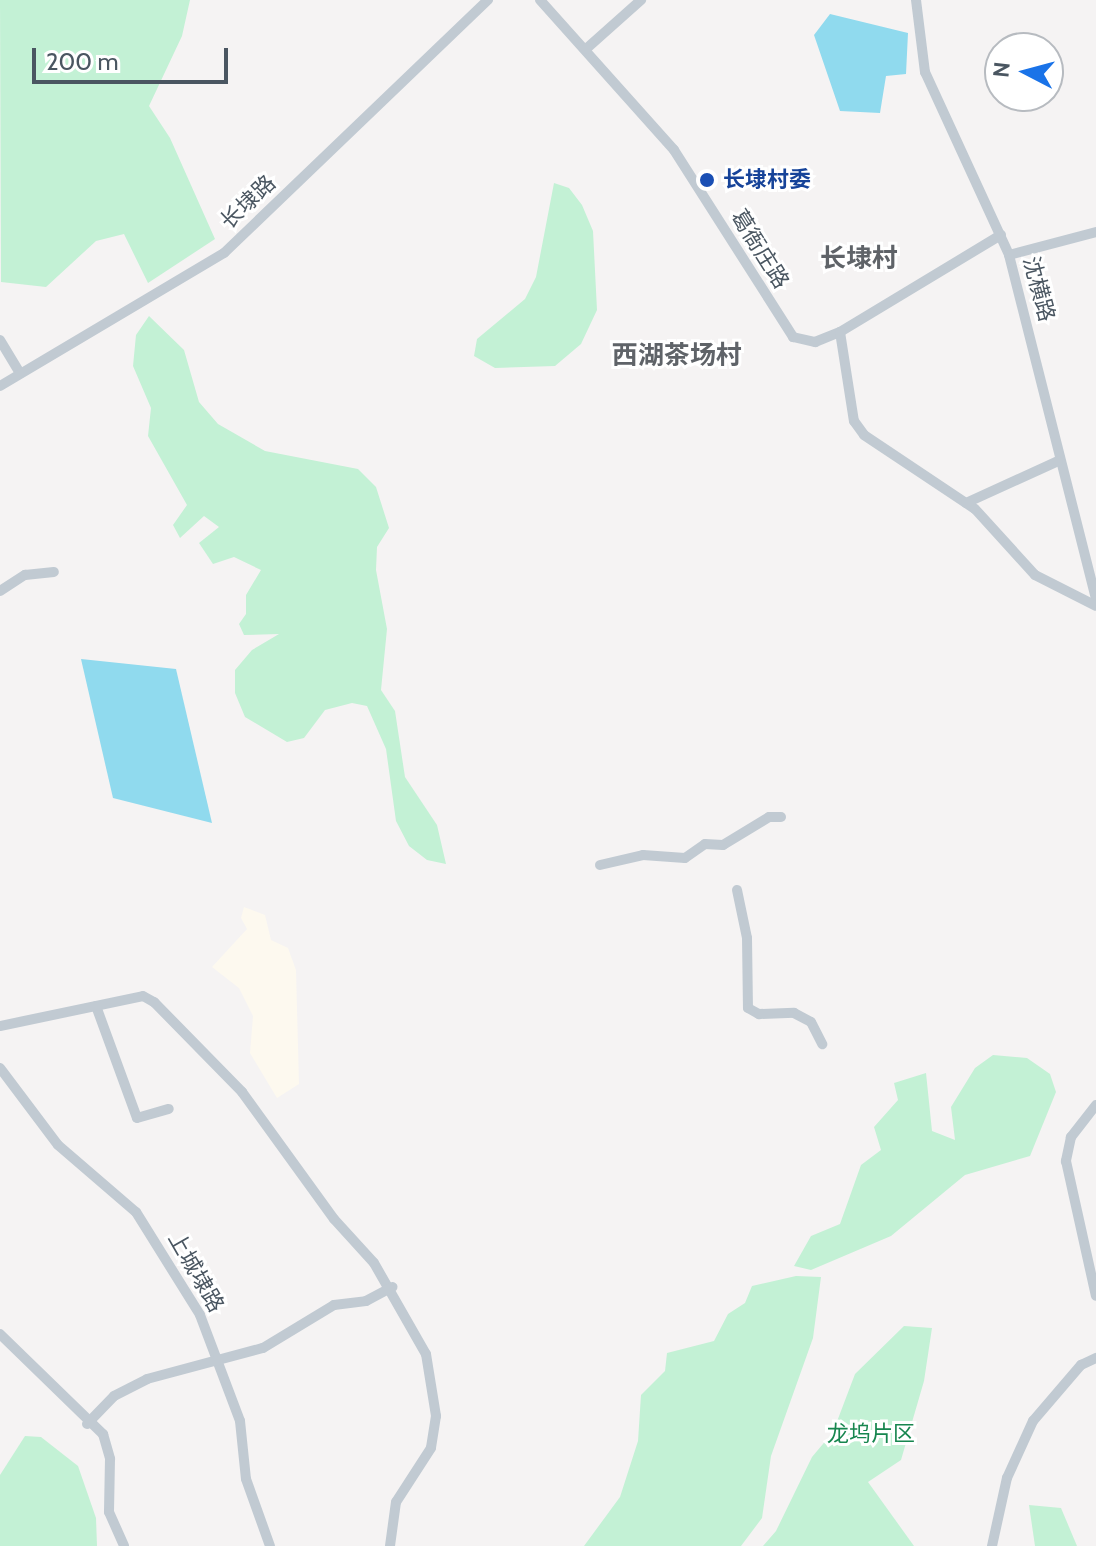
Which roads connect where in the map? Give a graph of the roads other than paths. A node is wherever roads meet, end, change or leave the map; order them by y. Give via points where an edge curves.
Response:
1 (488, 0) edge
2 (540, 0) edge
3 (641, 0) edge
4 (916, 0) edge
5 (586, 49) junction
6 (1096, 232) edge
7 (1001, 235) junction
8 (1009, 255) junction
9 (840, 332) junction
10 (0, 340) edge
11 (20, 373) junction
12 (0, 386) edge
13 (1058, 461) junction
14 (966, 503) junction
15 (54, 572) dead end
16 (0, 591) edge
17 (1096, 599) edge
18 (1096, 606) edge
19 (781, 817) dead end
20 (600, 865) dead end
21 (737, 890) dead end
22 (96, 1006) junction
23 (0, 1026) edge
24 (822, 1044) dead end
25 (0, 1068) edge
26 (1096, 1105) edge
27 (169, 1109) dead end
28 (392, 1287) junction
29 (1096, 1296) edge
30 (0, 1334) edge
31 (1096, 1358) edge
32 (218, 1360) junction
33 (89, 1421) junction
34 (124, 1546) edge
35 (270, 1546) edge
36 (390, 1546) edge
37 (992, 1546) edge

1 - 11 street, 长埭路 via 224,253
2 - 5 street, 葛衙庄路
3 - 5 street
4 - 7 street, 沈横路 via 925,72
5 - 9 street, 葛衙庄路 via 674,150 793,337 815,342
6 - 8 street
7 - 8 street, 沈横路
7 - 9 street, 葛衙庄路
8 - 13 street, 沈横路
9 - 14 street via 849,400 864,435
10 - 11 street
11 - 12 street, 长埭路
13 - 14 street
13 - 17 street, 沈横路
14 - 18 street via 1035,575
15 - 16 street via 25,575
19 - 20 street via 769,817 723,845 705,844 685,858 643,855
21 - 24 street via 747,938 748,1008 759,1014 794,1013 811,1022
22 - 23 street
22 - 27 street via 137,1118
22 - 28 street via 143,996 154,1002 242,1092
25 - 32 street, 上城埭路 via 58,1145 136,1212 200,1315
26 - 29 street via 1071,1137 1066,1161
28 - 32 street via 366,1301 334,1305 284,1340
28 - 36 street via 426,1354 436,1416 431,1448 396,1502
30 - 33 street
31 - 37 street via 1081,1365 1033,1421 1007,1478
32 - 33 street via 147,1379 114,1396
32 - 35 street, 上城埭路 via 240,1421 246,1479
33 - 34 street via 110,1459 109,1512

